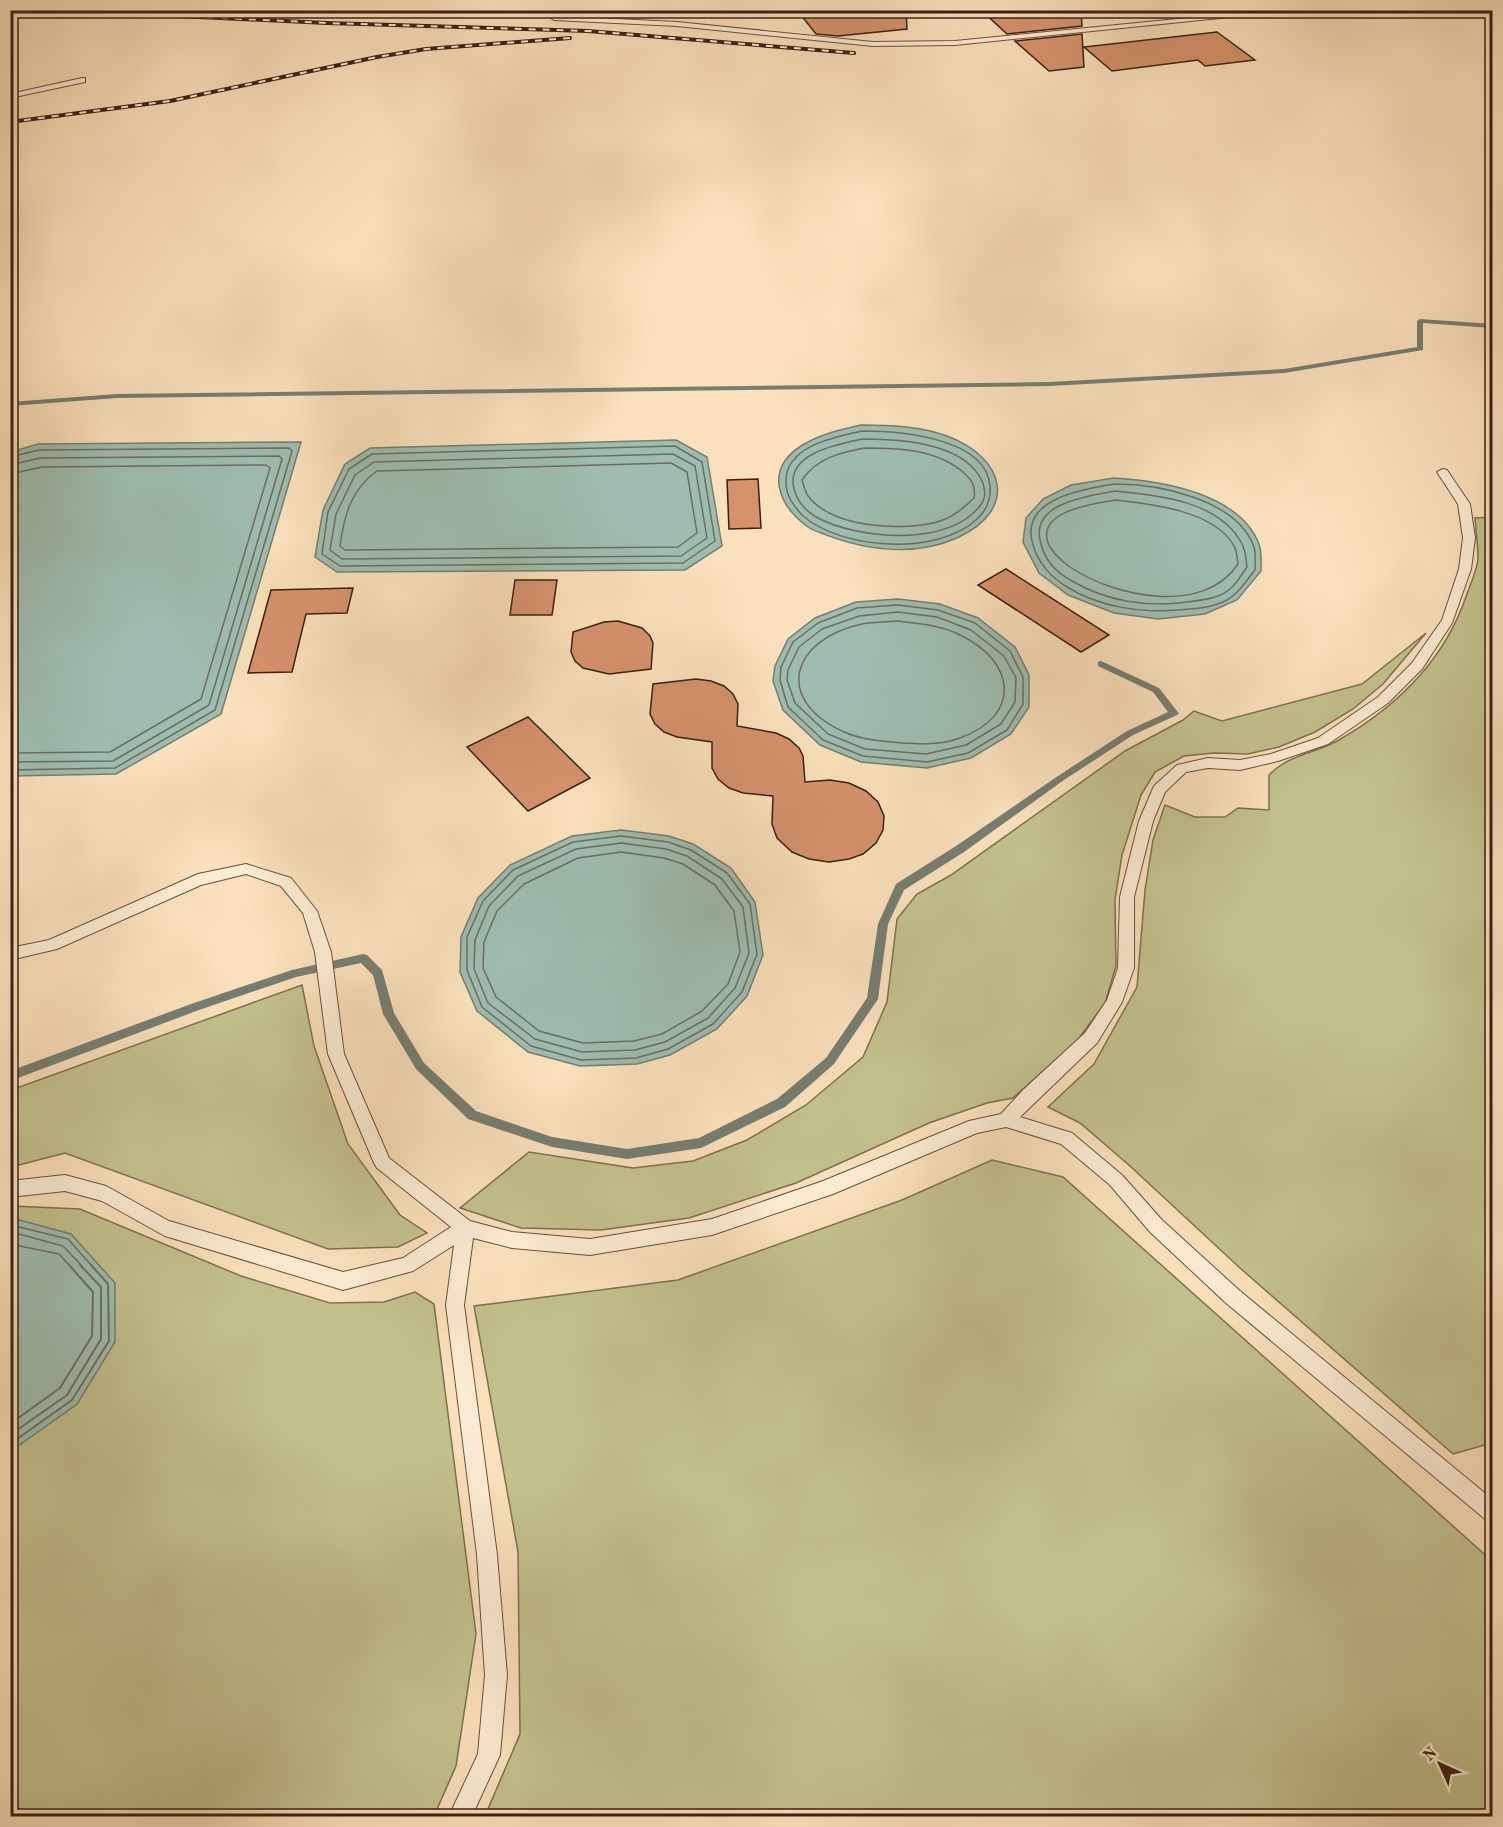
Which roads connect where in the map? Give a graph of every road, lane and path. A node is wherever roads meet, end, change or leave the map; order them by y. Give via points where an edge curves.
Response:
1 (1295, 10) edge
2 (554, 18) dead end
3 (82, 80) dead end
4 (10, 96) edge
5 (1443, 472) dead end
6 (10, 954) edge
7 (1006, 1120) junction
8 (10, 1189) edge
9 (465, 1228) junction
10 (1492, 1512) edge
11 (459, 1816) edge

1 - 2 lane via 956,44 873,44 677,24
3 - 4 lane
5 - 7 lane via 1464,504 1469,538 1465,569 1448,620 1417,666 1383,700 1323,741 1239,765 1208,763 1182,768 1159,789 1146,821 1127,897 1126,969 1114,1002 1091,1038
6 - 9 lane via 51,945 198,880 246,869 286,882 310,911 323,951 336,1054 383,1162
7 - 9 lane via 975,1126 826,1188 712,1227 590,1247 512,1240
7 - 10 lane via 1066,1138 1116,1180 1156,1226 1233,1298
8 - 9 lane via 66,1183 106,1194 165,1228 343,1281 407,1265
9 - 11 lane via 455,1305 487,1555 496,1675 489,1755

